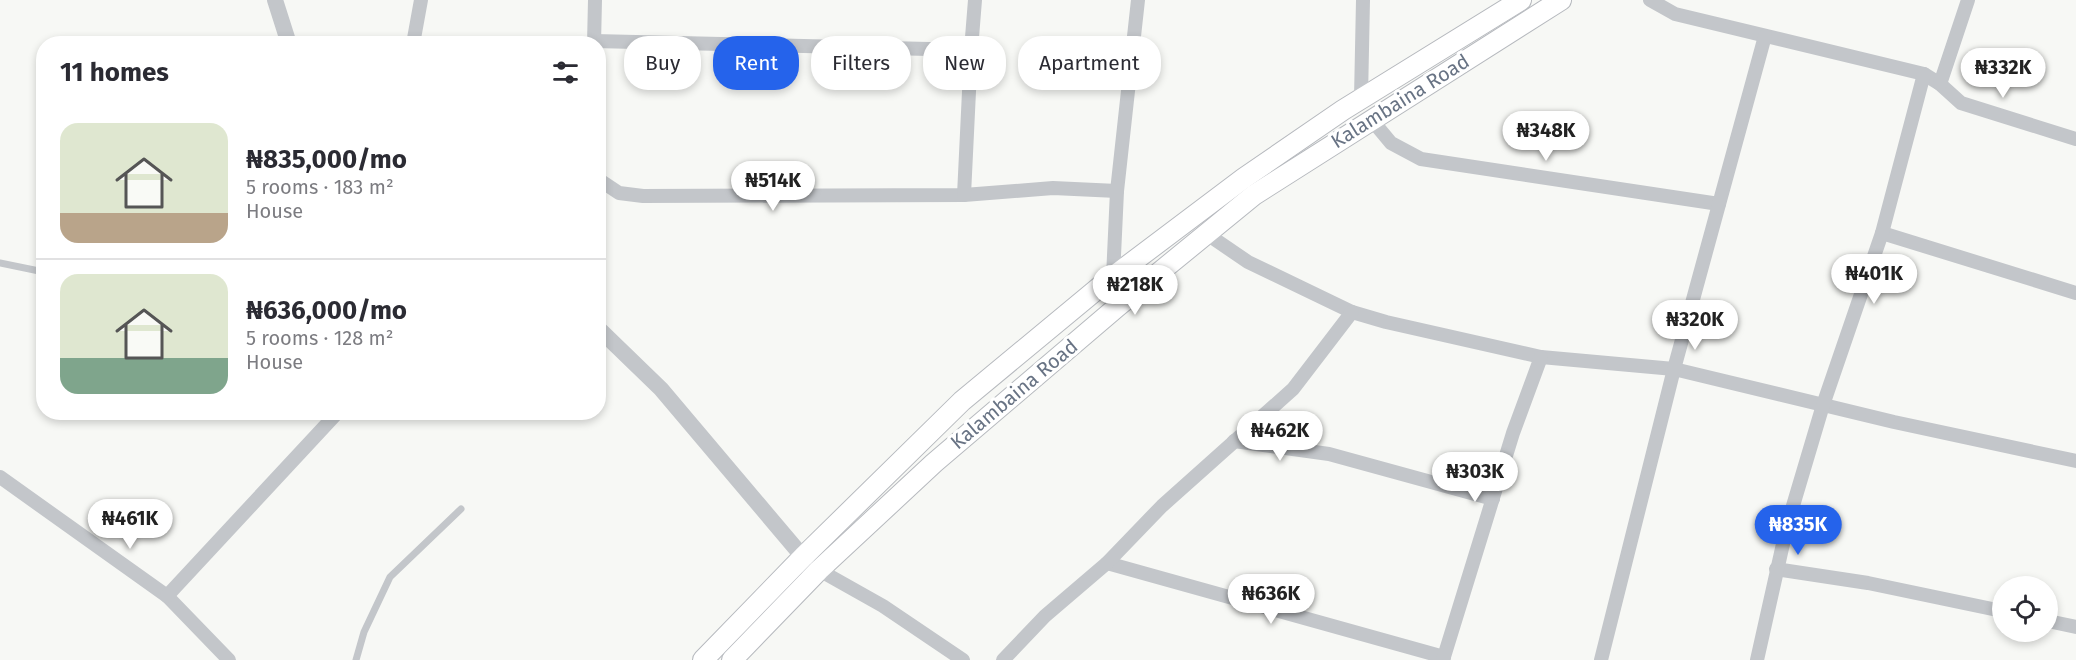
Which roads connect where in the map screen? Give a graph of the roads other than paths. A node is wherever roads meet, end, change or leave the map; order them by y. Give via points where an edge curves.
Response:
1 (274, 0) edge
2 (421, 0) edge
3 (594, 0) edge
4 (975, 0) edge
5 (1138, 0) edge
6 (1363, 0) edge
7 (1521, 0) edge
8 (1561, 0) edge
9 (1650, 0) edge
10 (1968, 0) edge
11 (286, 36) edge
12 (414, 36) edge
13 (594, 36) edge
14 (972, 36) edge
15 (1765, 36) junction
16 (606, 42) edge
17 (923, 49) edge
18 (1924, 74) junction
19 (1940, 84) junction
20 (969, 90) edge
21 (1361, 98) junction
22 (1371, 119) junction
23 (2076, 139) edge
24 (606, 184) edge
25 (1117, 191) junction
26 (964, 195) junction
27 (1719, 204) junction
28 (1882, 233) junction
29 (1207, 234) junction
30 (0, 262) edge
31 (36, 270) edge
32 (1113, 277) junction
33 (2076, 293) edge
34 (1352, 312) junction
35 (606, 336) edge
36 (1541, 357) junction
37 (1674, 369) junction
38 (1823, 405) junction
39 (331, 420) edge
40 (1234, 441) junction
41 (2076, 461) edge
42 (0, 477) edge
43 (1493, 499) junction
44 (461, 509) dead end
45 (802, 557) junction
46 (1107, 563) junction
47 (1776, 569) junction
48 (816, 572) junction
49 (167, 596) junction
50 (1992, 609) edge
51 (2058, 623) edge
52 (2076, 627) edge
53 (1444, 659) edge
54 (229, 660) edge
55 (356, 660) edge
56 (703, 660) edge
57 (732, 660) edge
58 (963, 660) edge
59 (1003, 660) edge
60 (1601, 660) edge
61 (1757, 660) edge

1 - 11 street
2 - 12 street
3 - 13 street
4 - 14 street
5 - 25 street
6 - 21 street
7 - 21 main road, Kalambaina Road
8 - 22 main road, Kalambaina Road
9 - 15 street via 1675,14
10 - 19 street
15 - 18 street
15 - 27 street
16 - 17 street
18 - 19 street
18 - 28 street
19 - 23 street via 1961,103
20 - 26 street
21 - 32 main road, Kalambaina Road via 1244,178
22 - 27 street via 1390,143 1421,159
22 - 29 main road, Kalambaina Road via 1254,195
24 - 26 street via 619,193 643,196
25 - 26 street via 1053,188
25 - 32 street
27 - 37 street
28 - 33 street
28 - 38 street
29 - 34 street via 1248,262
29 - 48 main road, Kalambaina Road via 934,463
30 - 31 lane
32 - 45 main road, Kalambaina Road via 962,401
34 - 36 street
34 - 40 street via 1293,389
35 - 45 street via 661,388
36 - 37 street
36 - 43 street
37 - 38 street
37 - 60 street
38 - 41 street
38 - 47 street
39 - 49 street
40 - 43 street via 1329,454
40 - 46 street via 1162,506
42 - 49 street
43 - 53 street
44 - 55 lane via 390,577 364,632
45 - 48 street
45 - 56 main road, Kalambaina Road
46 - 53 street
46 - 59 street via 1045,616
47 - 50 street
47 - 61 street
48 - 57 main road, Kalambaina Road
48 - 58 street via 883,606
49 - 54 street
51 - 52 street

